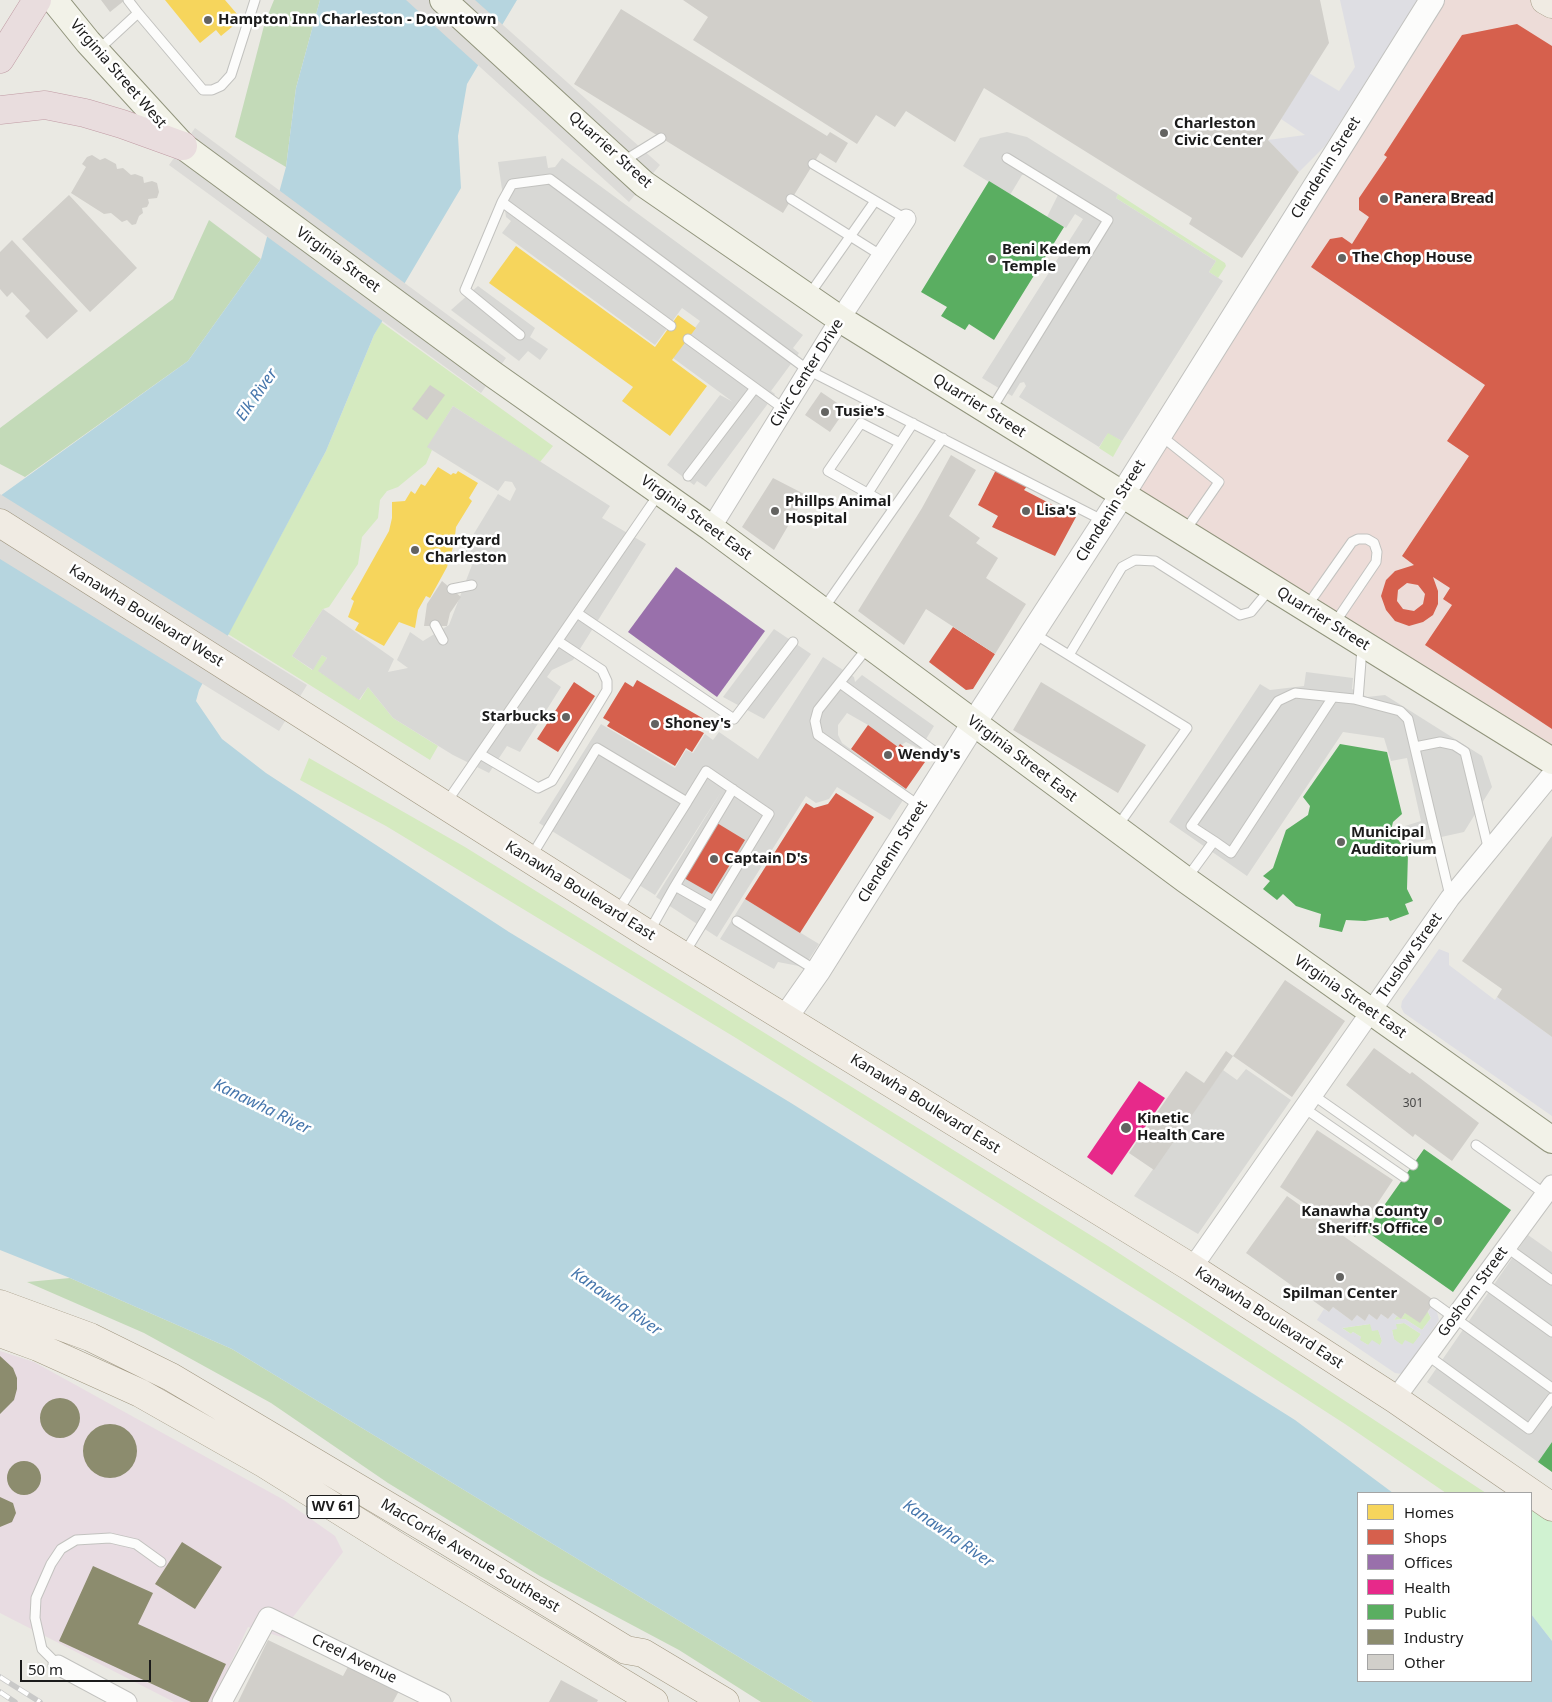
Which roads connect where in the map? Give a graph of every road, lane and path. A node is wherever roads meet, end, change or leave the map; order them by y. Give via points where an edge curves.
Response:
1 (37, 0) edge
2 (54, 0) edge
3 (128, 0) edge
4 (256, 0) edge
5 (443, 0) edge
6 (1432, 0) edge
7 (1545, 0) edge
8 (1552, 4) edge
9 (138, 13) junction
10 (96, 52) junction
11 (0, 59) edge
12 (0, 110) edge
13 (661, 138) dead end
14 (183, 146) junction
15 (632, 156) junction
16 (1007, 158) dead end
17 (813, 164) dead end
18 (791, 200) dead end
19 (875, 201) junction
20 (502, 202) junction
21 (906, 219) joint
22 (850, 236) junction
23 (882, 256) junction
24 (808, 297) junction
25 (840, 320) junction
26 (671, 326) dead end
27 (520, 335) dead end
28 (688, 338) dead end
29 (808, 370) junction
30 (494, 375) joint
31 (755, 388) junction
32 (784, 409) junction
33 (989, 412) junction
34 (913, 423) junction
35 (1160, 435) junction
36 (943, 438) junction
37 (900, 443) junction
38 (688, 476) dead end
39 (660, 492) junction
40 (868, 493) junction
41 (1122, 495) junction
42 (894, 508) junction
43 (1105, 521) junction
44 (0, 523) edge
45 (711, 528) junction
46 (1184, 533) junction
47 (472, 585) dead end
48 (1272, 587) junction
49 (452, 589) dead end
50 (1306, 609) junction
51 (822, 610) junction
52 (577, 613) junction
53 (435, 625) dead end
54 (1333, 626) junction
55 (1033, 632) junction
56 (444, 640) dead end
57 (558, 641) junction
58 (793, 642) dead end
59 (1362, 643) junction
60 (870, 646) junction
61 (1069, 655) junction
62 (840, 683) junction
63 (1333, 697) junction
64 (1358, 700) junction
65 (293, 708) joint
66 (974, 723) junction
67 (1415, 747) junction
68 (480, 754) junction
69 (1552, 761) edge
70 (950, 762) junction
71 (1552, 774) edge
72 (733, 788) junction
73 (687, 802) junction
74 (445, 804) junction
75 (922, 807) junction
76 (1116, 829) junction
77 (1214, 841) junction
78 (1488, 851) junction
79 (530, 859) junction
80 (1186, 880) junction
81 (676, 886) junction
82 (1450, 898) junction
83 (712, 907) junction
84 (617, 913) junction
85 (737, 921) dead end
86 (648, 934) junction
87 (683, 955) junction
88 (818, 971) junction
89 (1371, 1012) junction
90 (785, 1018) junction
91 (1308, 1102) junction
92 (1552, 1140) edge
93 (1476, 1145) dead end
94 (1413, 1165) dead end
95 (1404, 1177) dead end
96 (1548, 1189) edge
97 (1506, 1247) junction
98 (1192, 1268) junction
99 (1552, 1280) edge
100 (1481, 1281) junction
101 (1434, 1303) dead end
102 (0, 1304) edge
103 (1455, 1317) junction
104 (1552, 1332) edge
105 (0, 1333) edge
106 (1427, 1355) junction
107 (1552, 1388) edge
108 (1552, 1398) edge
109 (1395, 1400) junction
110 (1530, 1492) edge
111 (1532, 1493) edge
112 (1552, 1507) edge
113 (160, 1562) dead end
114 (626, 1650) junction
115 (58, 1665) joint
116 (438, 1701) edge
117 (652, 1701) edge
118 (127, 1702) edge
119 (222, 1702) edge
120 (702, 1702) edge
121 (725, 1702) edge

1 - 11 highway
2 - 10 main road, Virginia Street West
3 - 9 lane
4 - 9 lane via 231,75 212,90 203,90
5 - 15 main road, Quarrier Street
6 - 35 street, Clendenin Street
7 - 8 main road
9 - 10 lane
10 - 14 main road, Virginia Street West
12 - 14 highway via 45,105 122,124
13 - 15 lane
14 - 30 main road, Virginia Street
15 - 24 main road, Quarrier Street via 644,184
16 - 33 lane via 1108,220
17 - 19 lane
18 - 22 lane
19 - 21 lane
19 - 22 lane
20 - 26 lane
20 - 27 lane via 465,290
20 - 29 lane via 512,184 550,178
21 - 23 street, Civic Center Drive
22 - 23 lane
22 - 24 lane
23 - 25 street, Civic Center Drive
24 - 25 main road, Quarrier Street
25 - 29 street, Civic Center Drive
25 - 33 main road, Quarrier Street
28 - 31 lane
29 - 32 street, Civic Center Drive
29 - 34 lane
30 - 39 main road, Virginia Street East
31 - 32 lane
31 - 38 lane
32 - 45 street, Civic Center Drive
33 - 41 main road, Quarrier Street
34 - 36 lane
34 - 37 lane
35 - 41 street, Clendenin Street
35 - 46 lane via 1219,482
36 - 42 lane
36 - 43 lane
37 - 40 lane
37 - 40 lane via 862,423 828,470
39 - 45 main road, Virginia Street East
39 - 52 lane
40 - 42 lane
41 - 43 street, Clendenin Street
41 - 46 main road, Quarrier Street
42 - 51 lane
43 - 55 street, Clendenin Street
44 - 65 main road, Kanawha Boulevard West
45 - 51 main road, Virginia Street East
46 - 48 main road, Quarrier Street
47 - 49 lane
48 - 50 main road, Quarrier Street
48 - 61 lane via 1251,612 1240,615 1155,561 1135,560 1122,567
50 - 54 main road, Quarrier Street
50 - 54 lane via 1352,542 1367,539 1374,543 1376,562
51 - 60 main road, Virginia Street East
52 - 57 lane
52 - 58 lane via 734,719
53 - 56 lane
54 - 59 main road, Quarrier Street
55 - 61 lane
55 - 66 street, Clendenin Street
57 - 68 lane
57 - 68 lane via 602,670 607,681 606,690 552,781 538,788
59 - 64 lane
59 - 69 main road, Quarrier Street
60 - 62 lane
60 - 66 main road, Virginia Street East
61 - 76 lane via 1187,728
62 - 70 lane
62 - 75 lane via 818,710 815,721 818,734
63 - 64 lane
63 - 77 lane via 1231,853
63 - 77 lane via 1296,693 1278,701 1191,826
64 - 67 lane via 1400,711 1408,718
65 - 74 main road, Kanawha Boulevard East
66 - 70 street, Clendenin Street
66 - 76 main road, Virginia Street East
67 - 78 lane via 1440,742 1465,752
67 - 82 lane
68 - 74 lane
70 - 75 street, Clendenin Street
71 - 78 street, Truslow Street
72 - 73 lane via 706,770
72 - 81 lane
72 - 83 lane via 769,814
73 - 79 lane via 597,748
73 - 84 lane
74 - 79 main road, Kanawha Boulevard East
75 - 88 street, Clendenin Street
76 - 80 main road, Virginia Street East
77 - 80 lane
78 - 82 street, Truslow Street
79 - 84 main road, Kanawha Boulevard East
80 - 89 main road, Virginia Street East
81 - 83 lane
81 - 86 lane
82 - 89 street, Truslow Street
83 - 87 lane
84 - 86 main road, Kanawha Boulevard East
85 - 88 lane
86 - 87 main road, Kanawha Boulevard East
87 - 90 main road, Kanawha Boulevard East
88 - 90 street, Clendenin Street
89 - 91 street, Truslow Street
89 - 92 main road, Virginia Street East
90 - 98 main road, Kanawha Boulevard East
91 - 94 lane
91 - 95 lane
91 - 98 street, Truslow Street
93 - 96 lane
96 - 97 street, Goshorn Street
97 - 99 lane
97 - 100 street, Goshorn Street
98 - 109 main road, Kanawha Boulevard East
100 - 103 street, Goshorn Street
100 - 104 lane
101 - 103 lane
102 - 114 main road, MacCorkle Avenue Southeast / WV 61 via 90,1337 171,1377
103 - 106 street, Goshorn Street
103 - 107 lane
105 - 117 main road, MacCorkle Avenue Southeast / WV 61 via 140,1393 265,1464
106 - 108 lane via 1530,1428
106 - 109 street, Goshorn Street
109 - 110 main road, Kanawha Boulevard East
111 - 112 main road, Kanawha Boulevard East
113 - 115 lane via 136,1544 110,1538 76,1540 61,1548 36,1598 35,1618 42,1649
114 - 120 main road, WV 61 via 640,1666
114 - 121 main road, MacCorkle Avenue Southeast / WV 61 via 643,1653
115 - 118 street
116 - 119 street, Creel Avenue via 268,1617

